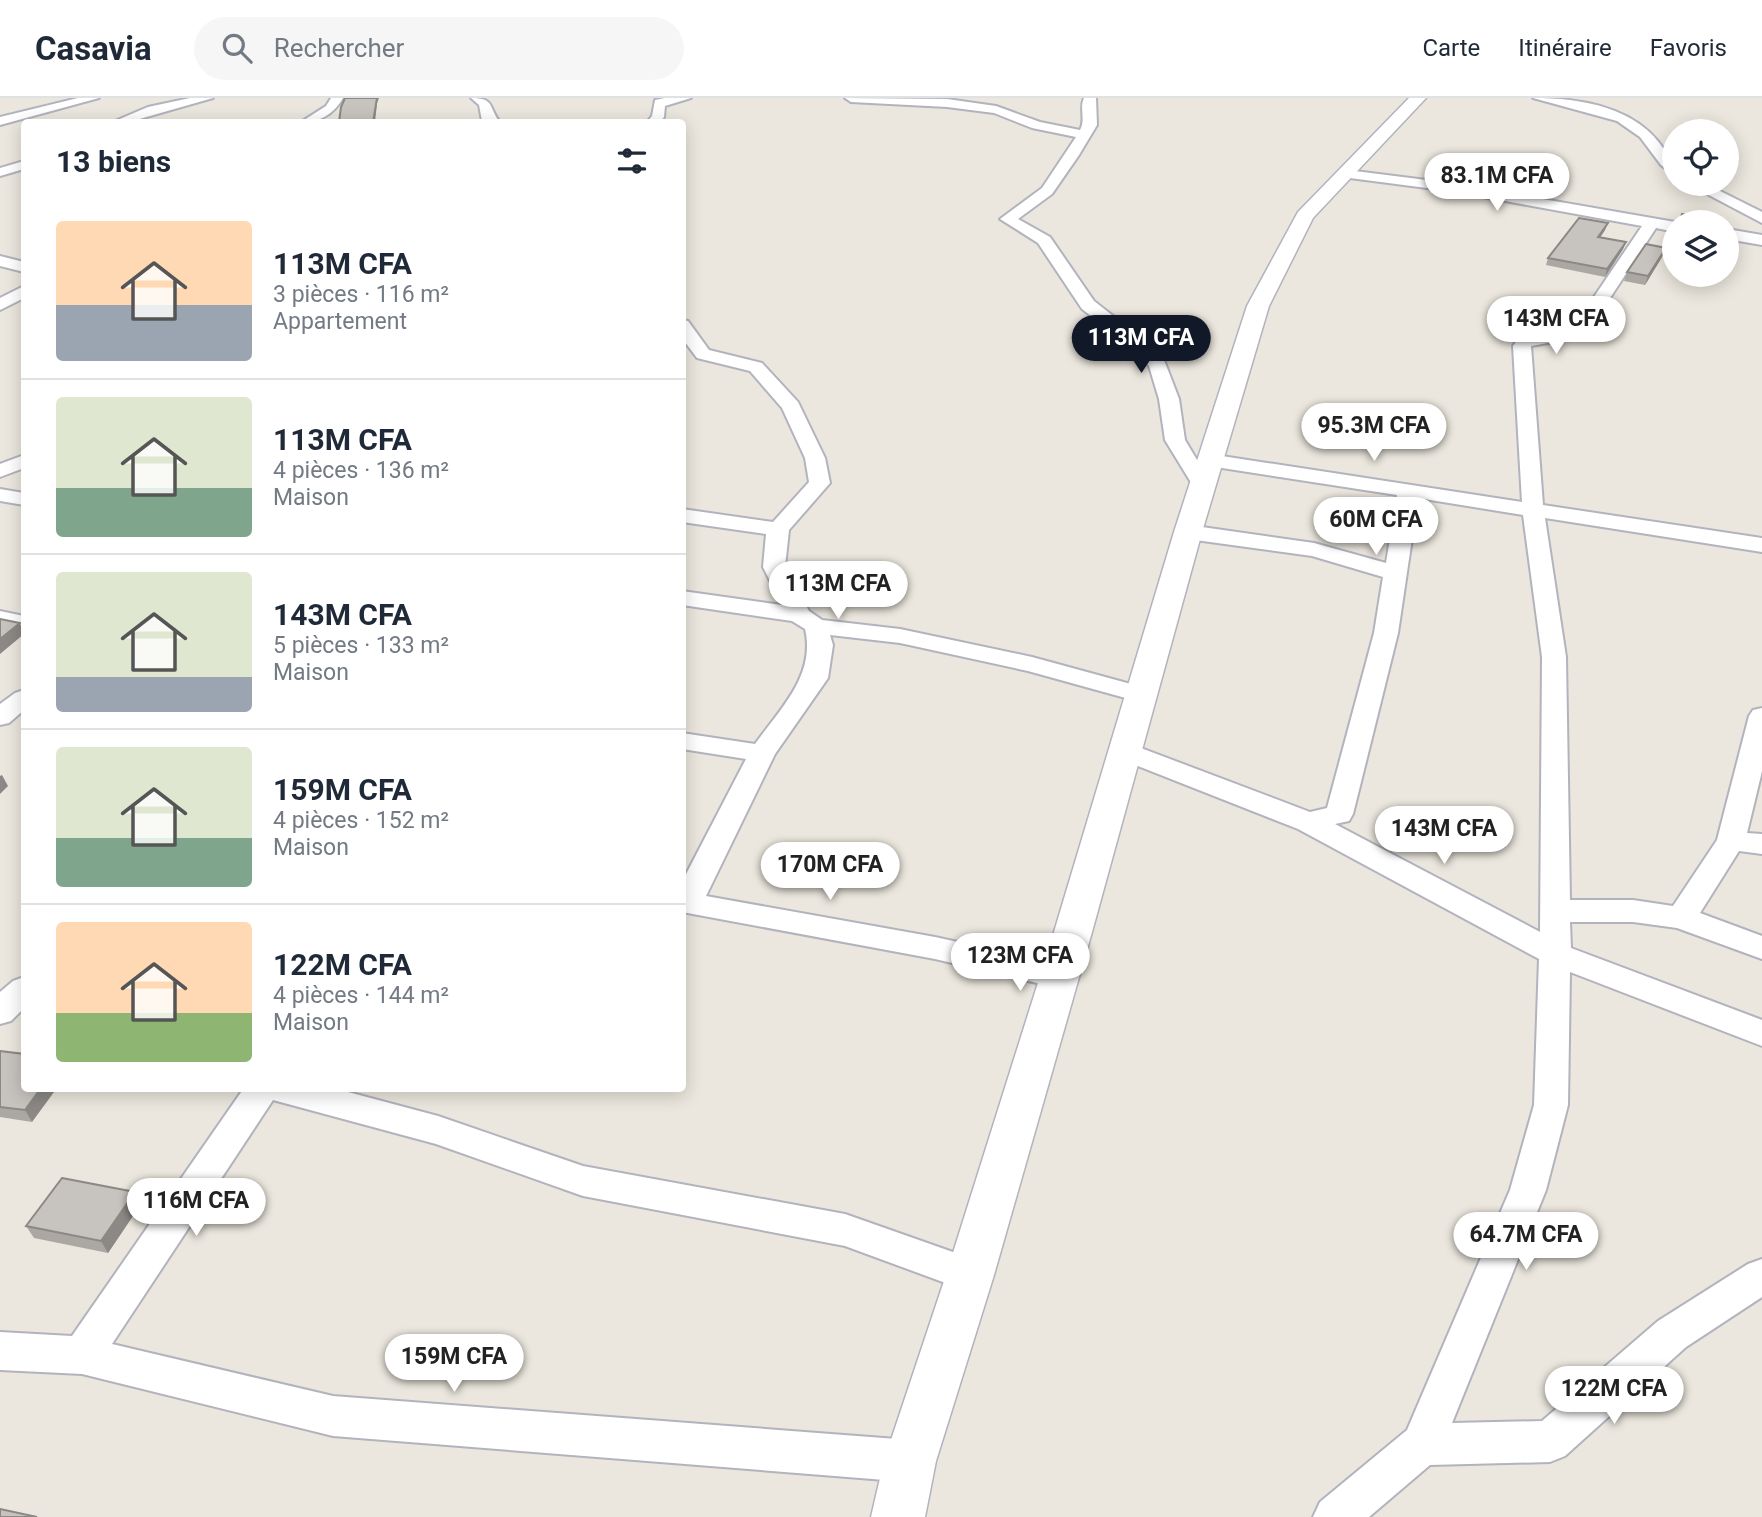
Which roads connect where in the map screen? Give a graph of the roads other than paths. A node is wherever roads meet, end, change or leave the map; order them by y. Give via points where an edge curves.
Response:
1 (93, 98) edge
2 (207, 98) edge
3 (337, 98) edge
4 (477, 98) edge
5 (685, 98) edge
6 (851, 98) edge
7 (1090, 98) edge
8 (1418, 98) edge
9 (1539, 98) edge
10 (124, 115) edge
11 (312, 119) edge
12 (489, 119) edge
13 (656, 119) edge
14 (0, 121) edge
15 (1084, 135) junction
16 (1662, 160) edge
17 (21, 166) edge
18 (0, 172) edge
19 (1347, 174) junction
20 (1719, 196) edge
21 (1762, 218) edge
22 (1662, 226) edge
23 (1662, 227) edge
24 (1739, 236) edge
25 (1762, 240) edge
26 (0, 261) edge
27 (21, 266) edge
28 (21, 293) edge
29 (0, 305) edge
30 (686, 331) edge
31 (21, 462) edge
32 (0, 471) edge
33 (1206, 472) junction
34 (1409, 489) junction
35 (0, 495) edge
36 (21, 498) edge
37 (1532, 508) junction
38 (686, 516) edge
39 (778, 529) junction
40 (1188, 532) junction
41 (1762, 545) edge
42 (1395, 573) junction
43 (686, 599) edge
44 (0, 618) edge
45 (807, 621) junction
46 (21, 623) edge
47 (1140, 694) junction
48 (21, 700) edge
49 (1762, 716) edge
50 (0, 717) edge
51 (686, 742) edge
52 (1124, 751) junction
53 (762, 753) junction
54 (1308, 822) junction
55 (1731, 841) junction
56 (1762, 844) edge
57 (686, 900) edge
58 (686, 902) edge
59 (1555, 911) junction
60 (1681, 918) junction
61 (1762, 948) edge
62 (1555, 954) junction
63 (1058, 976) junction
64 (21, 992) edge
65 (0, 1012) edge
66 (21, 1018) edge
67 (1762, 1033) edge
68 (260, 1092) edge
69 (293, 1092) edge
70 (970, 1275) junction
71 (1762, 1276) edge
72 (0, 1351) edge
73 (82, 1355) junction
74 (1422, 1445) junction
75 (910, 1461) junction
76 (898, 1517) edge
77 (1335, 1517) edge

1 - 14 street
2 - 10 street
3 - 11 street via 331,108
4 - 12 street via 485,104
5 - 13 street via 659,103
6 - 15 street via 996,110
7 - 15 street via 1090,125
8 - 19 street
9 - 16 street via 1626,119 1656,144
15 - 33 street via 1047,191 1009,219 1044,240 1088,305 1158,363 1170,399 1175,440
17 - 18 street
19 - 22 street via 1461,189
19 - 33 street via 1305,216 1258,306
20 - 21 street
23 - 37 street via 1581,329 1523,341
24 - 25 street
26 - 27 street
28 - 29 street
30 - 39 street via 703,354 756,367 792,406 815,458 820,483
31 - 32 street
33 - 34 street
33 - 40 street
34 - 37 street
34 - 42 street
35 - 36 street
37 - 41 street
37 - 59 street via 1554,657
38 - 39 street
39 - 45 street via 774,566
40 - 42 street via 1314,550
40 - 47 street
42 - 54 street via 1386,633 1339,814
43 - 45 street
44 - 46 street
45 - 47 street via 1032,664
45 - 53 street via 821,645 815,678
47 - 52 street
48 - 50 street
49 - 55 street
51 - 53 street
52 - 54 street
52 - 63 street
53 - 57 street
54 - 62 street
55 - 56 street
55 - 60 street
58 - 63 street
59 - 60 street via 1633,911
59 - 62 street
60 - 61 street
62 - 67 street
62 - 74 street via 1550,1105 1528,1190
63 - 70 street
64 - 65 street
65 - 66 street
68 - 73 street
69 - 70 street via 438,1130 583,1181 845,1230
70 - 75 street
71 - 74 street via 1672,1334 1550,1441
72 - 73 street
73 - 75 street via 333,1416
74 - 77 street
75 - 76 street

